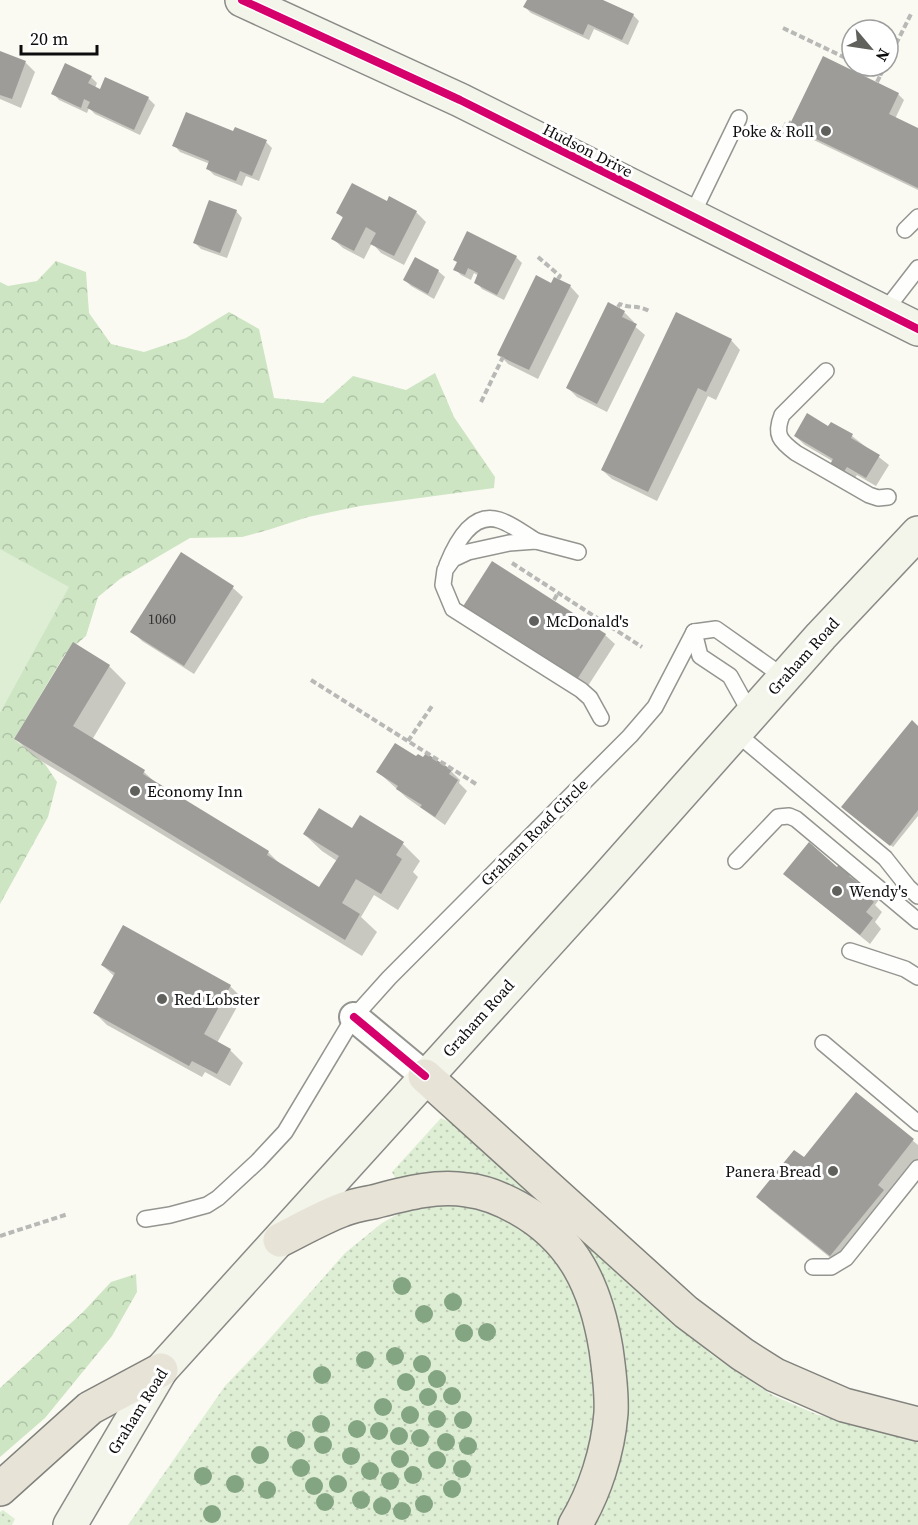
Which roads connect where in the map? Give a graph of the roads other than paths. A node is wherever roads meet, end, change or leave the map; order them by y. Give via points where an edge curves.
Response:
1 (242, 0) edge
2 (739, 118) road end
3 (691, 217) junction
4 (918, 217) edge
5 (905, 230) dead end
6 (918, 268) edge
7 (884, 312) junction
8 (918, 329) edge
9 (826, 371) dead end
10 (888, 496) dead end
11 (918, 533) edge
12 (536, 541) junction
13 (578, 552) dead end
14 (445, 570) junction
15 (694, 632) junction
16 (784, 677) junction
17 (601, 718) dead end
18 (743, 723) junction
19 (736, 861) dead end
20 (918, 896) edge
21 (918, 921) edge
22 (850, 951) dead end
23 (918, 977) edge
24 (354, 1017) junction
25 (823, 1043) dead end
26 (425, 1076) junction
27 (918, 1123) edge
28 (918, 1168) edge
29 (145, 1218) dead end
30 (280, 1240) junction
31 (813, 1267) dead end
32 (161, 1370) junction
33 (918, 1424) edge
34 (0, 1489) edge
35 (70, 1525) edge
36 (575, 1525) edge

1 - 3 main road, Hudson Drive via 459,100
2 - 3 lane
3 - 7 main road, Hudson Drive
4 - 5 lane
6 - 7 lane
7 - 8 main road, Hudson Drive
9 - 10 lane via 782,415 778,435 796,453 869,495
11 - 16 main road, Graham Road
12 - 13 lane
12 - 14 lane via 468,552
12 - 14 lane via 497,519 487,518 470,526 461,537
14 - 17 lane via 443,585 453,609 581,690
15 - 16 lane via 716,629
15 - 18 lane via 700,656 730,676
15 - 24 lane, Graham Road Circle via 655,707 630,736 388,978
16 - 18 main road, Graham Road
18 - 20 lane via 885,858
18 - 26 main road, Graham Road
19 - 21 lane via 778,817 789,816
22 - 23 lane
24 - 26 street
24 - 29 lane, Graham Road Circle via 285,1132 258,1161 207,1205
25 - 27 lane
26 - 30 main road, Graham Road
26 - 33 highway via 686,1312 742,1354 775,1375 835,1401
28 - 31 lane via 846,1258 831,1267
30 - 32 main road, Graham Road
30 - 36 highway via 342,1210 432,1189 489,1195 546,1226 576,1260 588,1282 603,1336 610,1387 609,1430 600,1471
32 - 34 highway via 90,1408
32 - 35 main road, Graham Road

